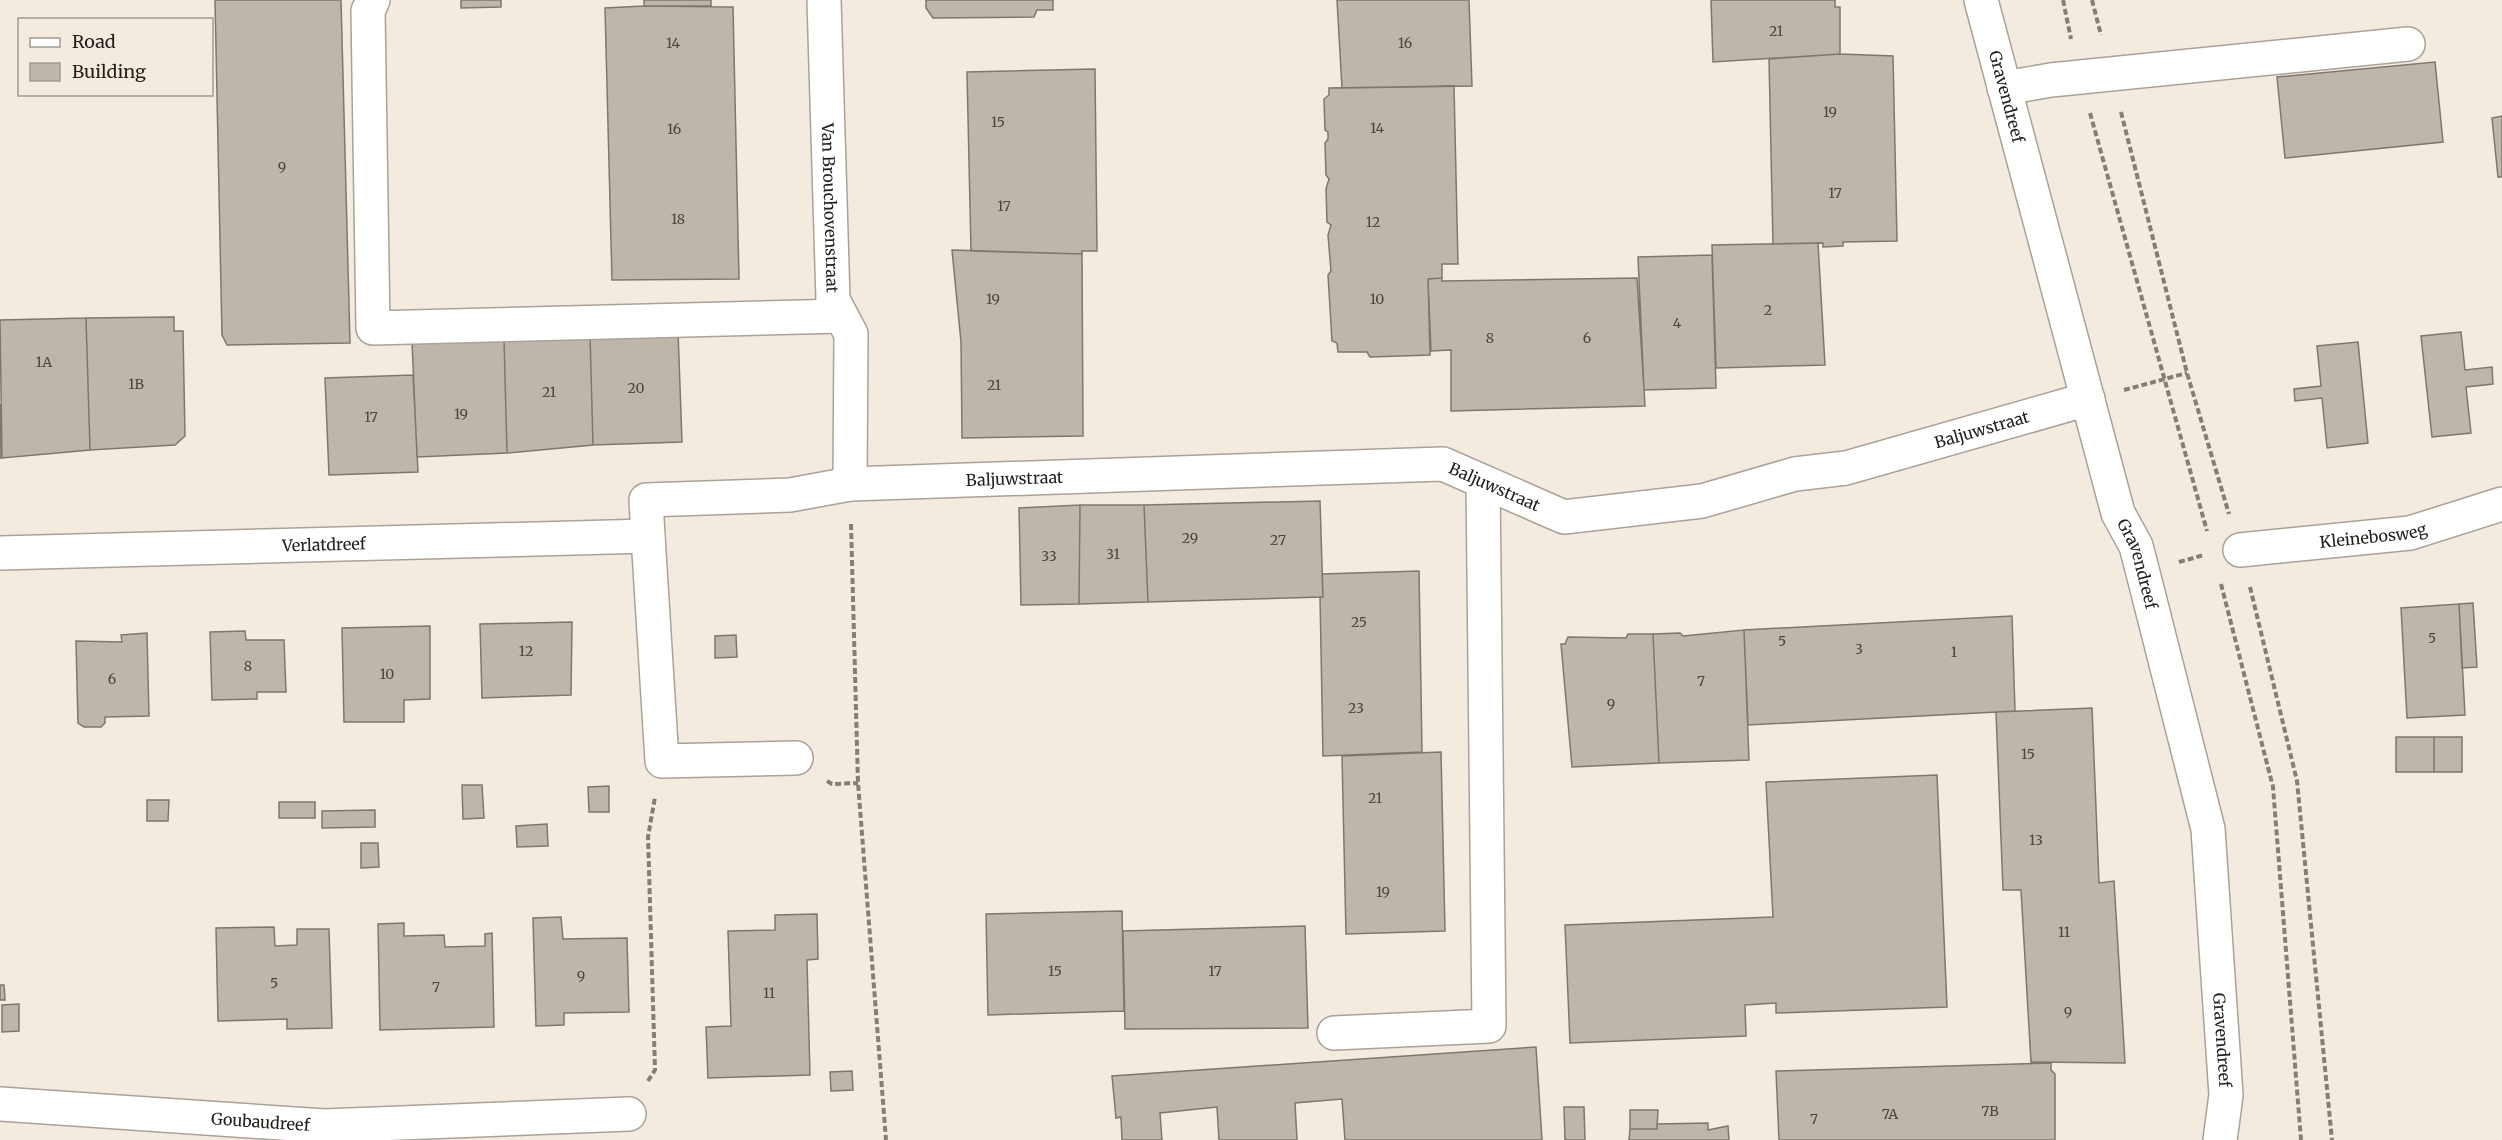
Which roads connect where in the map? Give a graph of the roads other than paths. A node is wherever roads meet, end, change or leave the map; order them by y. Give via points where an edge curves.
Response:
1 (373, 0) edge
2 (824, 0) edge
3 (1981, 0) edge
4 (2408, 44) dead end
5 (2004, 88) junction
6 (841, 316) junction
7 (2088, 399) junction
8 (1483, 482) junction
9 (850, 484) junction
10 (2502, 504) edge
11 (648, 536) junction
12 (2240, 550) road end
13 (0, 553) edge
14 (796, 758) dead end
15 (1334, 1033) dead end
16 (0, 1104) edge
17 (629, 1114) road end
18 (2220, 1140) edge

1 - 6 street via 368,11 373,328
2 - 6 street, Van Brouchovenstraat via 833,300
3 - 5 street, Gravendreef
4 - 5 street
5 - 7 street, Gravendreef
6 - 9 street, Van Brouchovenstraat via 850,334
7 - 8 street, Baljuwstraat via 1846,468 1795,474 1702,501 1564,517
7 - 18 street, Gravendreef via 2118,513 2136,546 2208,829 2226,1095
8 - 9 street, Baljuwstraat via 1443,464
8 - 15 street via 1488,1026
9 - 11 street via 790,495 646,500
10 - 12 street, Kleinebosweg via 2410,533
11 - 13 street, Verlatdreef
11 - 14 street via 662,761
16 - 17 street, Goubaudreef via 324,1126

